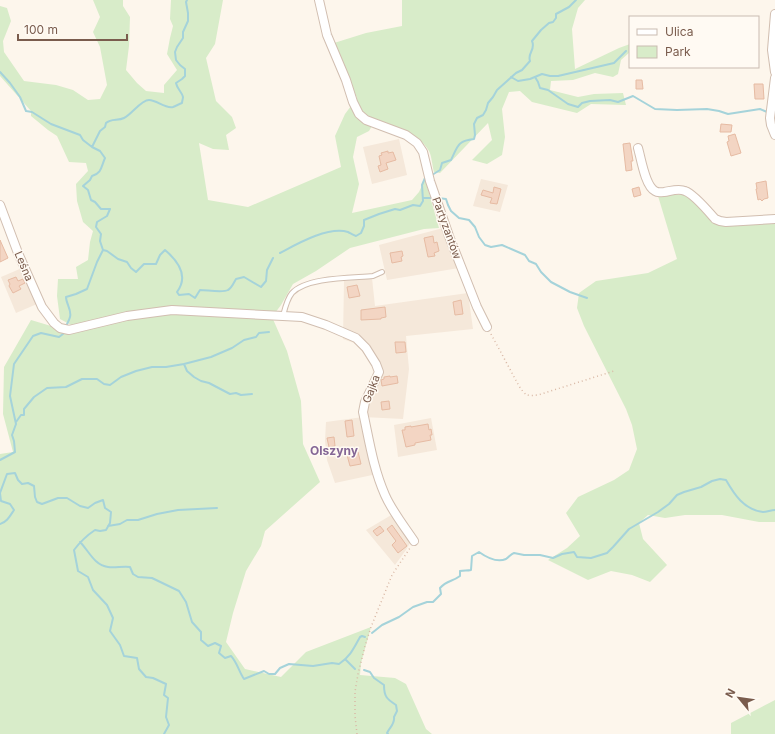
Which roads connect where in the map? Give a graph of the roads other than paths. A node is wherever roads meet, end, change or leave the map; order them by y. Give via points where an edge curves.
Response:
1 (319, 0) edge
2 (775, 14) edge
3 (775, 72) edge
4 (775, 78) edge
5 (775, 135) edge
6 (638, 148) dead end
7 (0, 205) edge
8 (775, 219) edge
9 (382, 272) dead end
10 (283, 316) junction
11 (57, 326) joint
12 (487, 327) road end
13 (414, 541) road end

1 - 12 street, Partyzantów via 327,35 359,114 366,120 406,135 417,143 423,152 449,236
2 - 3 street via 772,50
4 - 5 street via 770,118
6 - 8 street via 648,183 653,190 685,191 720,221
7 - 11 street, Leśna via 39,301
9 - 10 lane via 373,276 314,282 300,286 291,293
10 - 11 street, Gajka via 172,310 127,316 77,329 69,330
10 - 13 street, Gajka via 326,325 356,338 376,364 379,372 363,412 377,474 385,496

